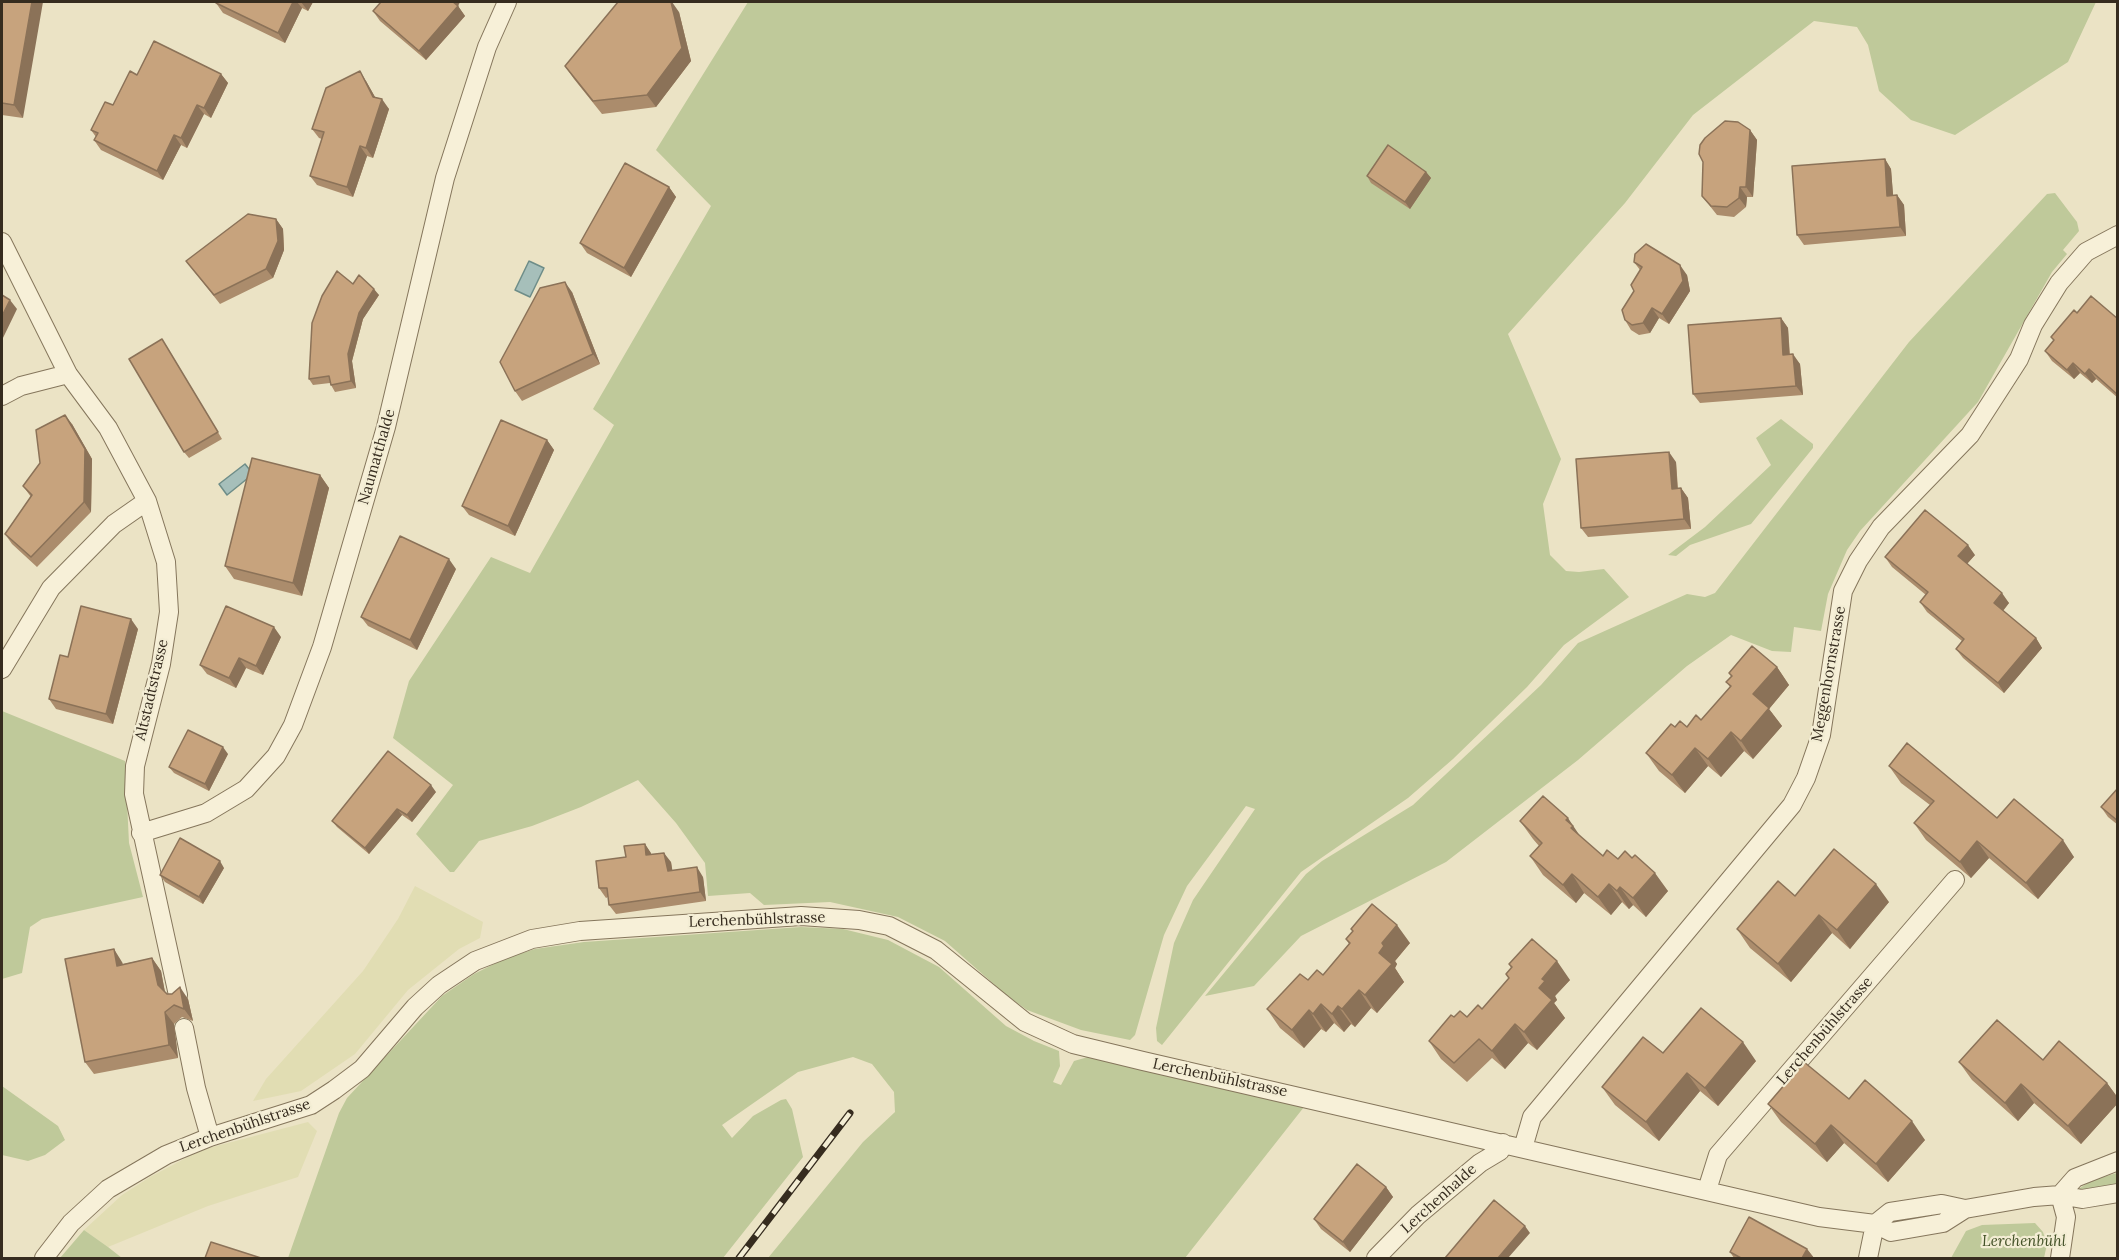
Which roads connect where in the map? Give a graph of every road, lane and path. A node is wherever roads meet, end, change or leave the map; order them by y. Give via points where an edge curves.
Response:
1 (507, 2) edge
2 (2118, 235) edge
3 (2, 242) edge
4 (68, 374) junction
5 (2, 396) edge
6 (147, 501) junction
7 (2, 669) edge
8 (141, 833) junction
9 (1955, 880) edge
10 (178, 995) edge
11 (184, 1028) edge
12 (210, 1137) junction
13 (1503, 1143) junction
14 (1522, 1148) junction
15 (2118, 1161) edge
16 (1707, 1190) junction
17 (2118, 1193) edge
18 (2060, 1195) junction
19 (1875, 1224) junction
20 (44, 1258) edge
21 (1376, 1258) edge
22 (1868, 1258) edge
23 (2060, 1258) edge

1 - 8 street, Naumatthalde via 445,178 386,427 322,647 293,725 276,756 246,789 206,813
2 - 14 street, Meggenhornstrasse via 2086,252 2059,283 2019,359 1970,435 1881,527 1858,561 1843,591 1821,735 1792,805 1532,1117
3 - 4 street, Altstadtstrasse
4 - 5 street via 21,386
4 - 6 street, Altstadtstrasse via 108,428
6 - 7 street via 114,524 51,588
6 - 8 street, Altstadtstrasse via 166,562 168,612 161,664 135,766 134,794
8 - 10 street, Altstadtstrasse
9 - 16 street, Lerchenbühlstrasse via 1718,1155
11 - 12 street
12 - 13 street, Lerchenbühlstrasse via 311,1105 362,1069 439,985 475,961 532,939 580,931 801,916 889,926 936,950 1025,1022 1073,1044
12 - 20 street, Lerchenbühlstrasse via 166,1155 108,1189 71,1223
13 - 14 street, Lerchenbühlstrasse
13 - 21 street, Lerchenhalde via 1500,1151 1418,1215
14 - 16 street, Lerchenbühlstrasse
15 - 18 street via 2074,1178
16 - 19 street, Lerchenbühlstrasse via 1819,1217
17 - 18 street via 2082,1199
18 - 19 street via 1965,1209 1942,1204 1890,1212
18 - 23 street via 2066,1217
19 - 22 street

